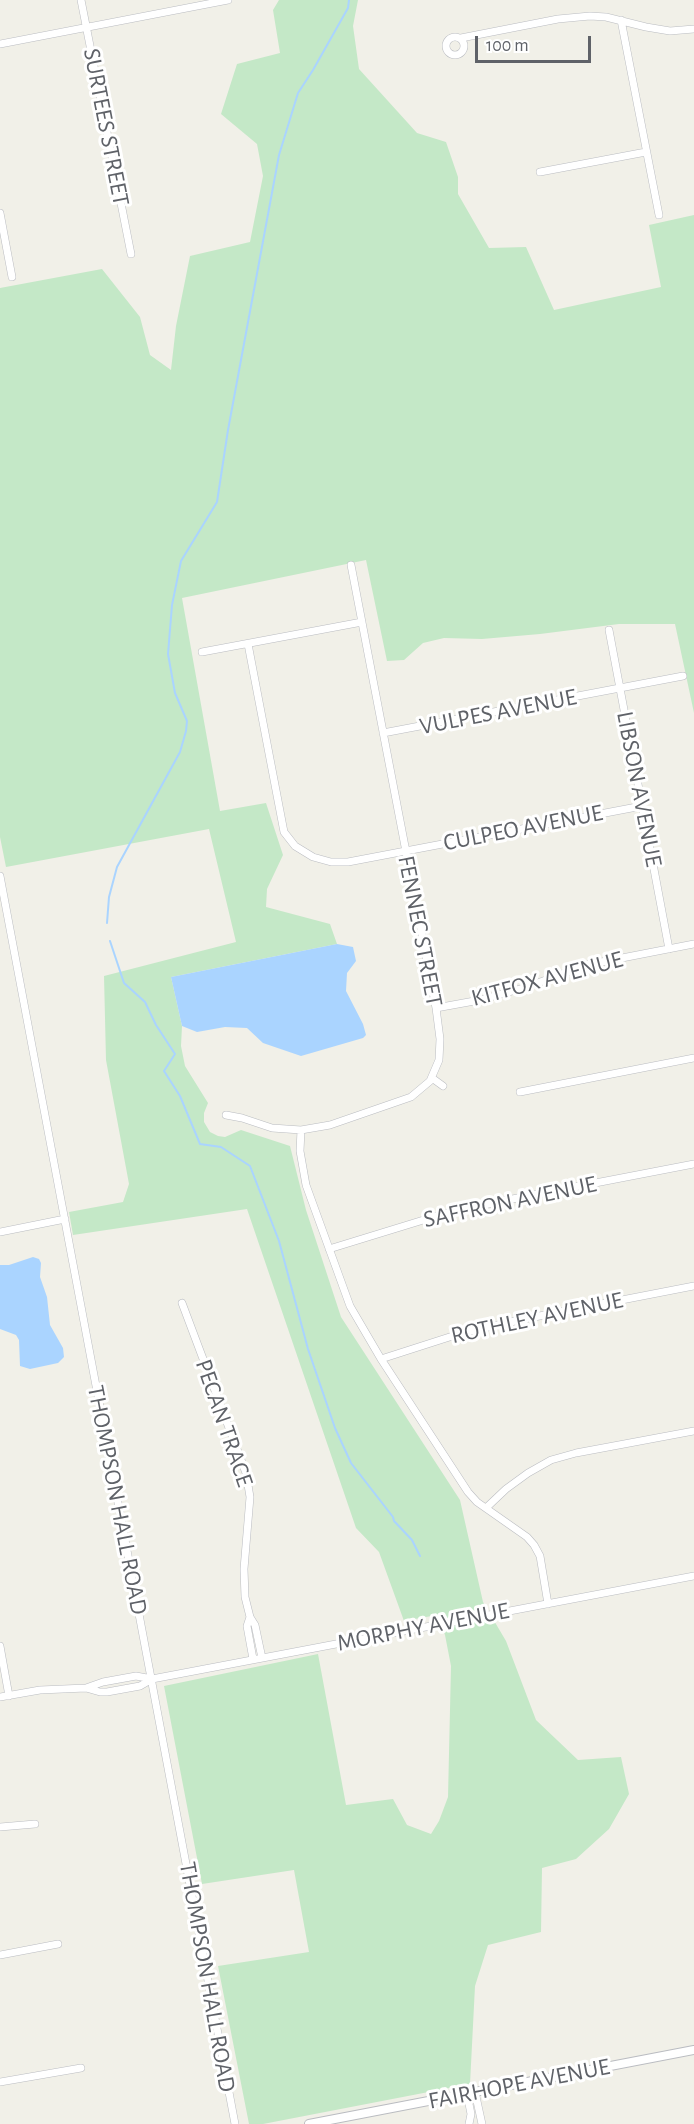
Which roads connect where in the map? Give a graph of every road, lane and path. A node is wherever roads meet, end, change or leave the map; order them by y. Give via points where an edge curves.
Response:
1 (81, 0) edge
2 (228, 0) edge
3 (203, 2) edge
4 (621, 20) junction
5 (86, 27) junction
6 (694, 29) edge
7 (460, 38) dead end
8 (0, 44) edge
9 (646, 152) junction
10 (540, 172) dead end
11 (0, 213) edge
12 (658, 215) dead end
13 (131, 254) dead end
14 (12, 277) dead end
15 (351, 565) dead end
16 (362, 622) junction
17 (609, 630) dead end
18 (248, 644) junction
19 (202, 652) dead end
20 (683, 676) dead end
21 (619, 689) junction
22 (383, 733) junction
23 (642, 806) junction
24 (405, 850) junction
25 (0, 876) edge
26 (694, 944) edge
27 (669, 949) junction
28 (436, 1008) junction
29 (694, 1058) edge
30 (432, 1078) junction
31 (443, 1086) dead end
32 (520, 1092) dead end
33 (226, 1115) dead end
34 (301, 1130) junction
35 (694, 1164) edge
36 (65, 1219) junction
37 (0, 1232) edge
38 (329, 1250) junction
39 (694, 1286) edge
40 (182, 1303) dead end
41 (381, 1359) junction
42 (694, 1431) edge
43 (486, 1508) junction
44 (694, 1576) edge
45 (548, 1604) junction
46 (250, 1617) junction
47 (0, 1646) edge
48 (262, 1658) junction
49 (253, 1659) junction
50 (152, 1679) junction
51 (9, 1696) junction
52 (0, 1697) edge
53 (35, 1824) dead end
54 (0, 1827) edge
55 (58, 1944) dead end
56 (0, 1955) edge
57 (694, 2050) edge
58 (81, 2068) dead end
59 (0, 2082) edge
60 (471, 2093) junction
61 (235, 2124) edge
62 (309, 2124) edge
63 (469, 2124) edge
64 (482, 2124) edge

1 - 5 street, SURTEES STREET
2 - 3 street
3 - 5 street
4 - 6 street via 670,31
4 - 7 street via 574,17
4 - 9 street
5 - 8 street
5 - 13 street, SURTEES STREET
9 - 10 street
9 - 12 street
11 - 14 street
15 - 16 street, FENNEC STREET
16 - 18 street
16 - 22 street, FENNEC STREET
17 - 21 street, LIBSON AVENUE
18 - 19 street
18 - 24 street, CULPEO AVENUE via 284,832 290,841 313,857 339,862
20 - 21 street, VULPES AVENUE
21 - 22 street, VULPES AVENUE
21 - 23 street, LIBSON AVENUE
22 - 24 street, FENNEC STREET
23 - 24 street, CULPEO AVENUE
23 - 27 street, LIBSON AVENUE
24 - 28 street, FENNEC STREET
25 - 36 street, THOMPSON HALL ROAD
26 - 27 street, KITFOX AVENUE
27 - 28 street, KITFOX AVENUE via 586,965 527,987
28 - 30 street, FENNEC STREET via 440,1050
29 - 32 street
30 - 31 street
30 - 34 street via 411,1097 394,1104
33 - 34 street via 272,1128
34 - 38 street via 304,1177
35 - 38 street, SAFFRON AVENUE via 453,1212
36 - 37 street
36 - 50 street, THOMPSON HALL ROAD
38 - 41 street via 350,1306
39 - 41 street, ROTHLEY AVENUE via 524,1318
40 - 46 street, PECAN TRACE via 246,1473 250,1497 244,1569
41 - 43 street via 468,1492
42 - 43 street via 551,1460 528,1473
43 - 45 street via 534,1545 540,1556
44 - 45 street, MORPHY AVENUE
45 - 48 street, MORPHY AVENUE
46 - 48 street, PECAN TRACE
46 - 49 street, PECAN TRACE via 247,1626
47 - 51 street
48 - 49 street, MORPHY AVENUE
49 - 50 street, MORPHY AVENUE
50 - 51 street, MORPHY AVENUE via 136,1676 86,1688
50 - 61 street, THOMPSON HALL ROAD
51 - 52 street, MORPHY AVENUE
53 - 54 street
55 - 56 street
57 - 60 street, FAIRHOPE AVENUE
58 - 59 street
60 - 62 street, FAIRHOPE AVENUE
60 - 63 street
60 - 64 street

